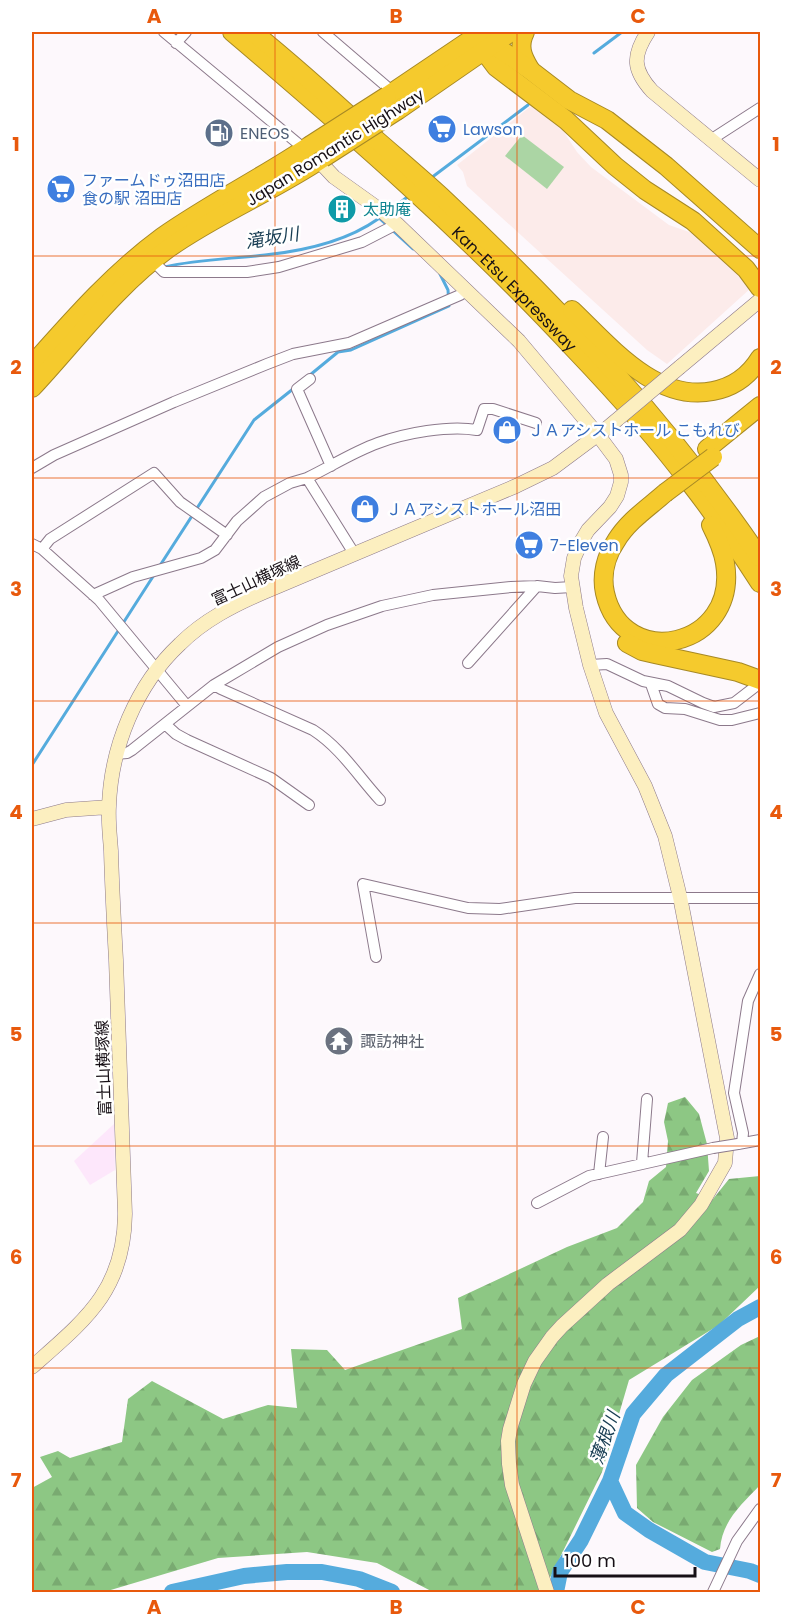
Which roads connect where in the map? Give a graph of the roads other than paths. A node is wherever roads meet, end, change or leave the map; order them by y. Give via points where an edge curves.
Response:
1 (164, 32) edge
2 (232, 32) edge
3 (253, 32) edge
4 (323, 32) edge
5 (511, 32) edge
6 (525, 32) edge
7 (648, 32) edge
8 (181, 37) edge
9 (484, 40) edge
10 (530, 70) junction
11 (392, 100) junction
12 (760, 108) edge
13 (712, 139) junction
14 (314, 154) junction
15 (760, 180) edge
16 (443, 198) junction
17 (390, 217) junction
18 (693, 221) junction
19 (757, 245) edge
20 (153, 261) junction
21 (760, 264) edge
22 (760, 288) edge
23 (467, 290) junction
24 (760, 300) edge
25 (550, 323) junction
26 (760, 358) edge
27 (32, 365) edge
28 (310, 379) dead end
29 (32, 388) edge
30 (760, 406) edge
31 (760, 421) edge
32 (536, 423) dead end
33 (602, 432) junction
34 (710, 453) junction
35 (331, 466) junction
36 (32, 468) edge
37 (307, 478) junction
38 (662, 489) junction
39 (227, 535) junction
40 (37, 546) edge
41 (355, 555) junction
42 (760, 558) edge
43 (760, 583) edge
44 (537, 586) junction
45 (572, 587) junction
46 (93, 595) junction
47 (468, 663) dead end
48 (590, 665) junction
49 (157, 670) junction
50 (760, 681) edge
51 (651, 684) junction
52 (214, 685) junction
53 (187, 706) junction
54 (760, 713) edge
55 (165, 724) junction
56 (116, 754) junction
57 (380, 800) dead end
58 (309, 805) dead end
59 (109, 807) junction
60 (32, 819) edge
61 (680, 897) junction
62 (760, 898) edge
63 (376, 957) dead end
64 (760, 974) edge
65 (647, 1100) dead end
66 (603, 1137) dead end
67 (760, 1140) edge
68 (740, 1144) junction
69 (642, 1164) junction
70 (599, 1174) junction
71 (537, 1203) dead end
72 (32, 1367) edge
73 (760, 1509) edge
74 (715, 1588) edge
75 (547, 1593) edge

1 - 8 street
2 - 25 highway, Kan-Etsu Expressway via 430,205
3 - 16 highway, Kan-Etsu Expressway
4 - 11 street via 386,86
5 - 9 highway, Japan Romantic Highway
6 - 10 highway via 521,47
7 - 13 street via 637,57 641,79
8 - 14 street
9 - 10 highway
9 - 11 highway, Japan Romantic Highway
9 - 18 highway via 496,67 566,120 645,190
10 - 19 highway via 568,100 607,120
11 - 14 highway, Japan Romantic Highway, bridge
12 - 13 street
13 - 15 street
14 - 17 street via 334,177
14 - 20 highway, Japan Romantic Highway
14 - 27 highway, Japan Romantic Highway via 190,218 160,238 118,273
16 - 26 highway via 628,363 655,381 695,393 715,390 744,377
16 - 42 highway, Kan-Etsu Expressway via 612,369 701,475
17 - 20 street via 363,242 279,267 247,272 164,272
17 - 23 street
18 - 21 highway via 731,238
18 - 22 highway via 755,278
20 - 29 highway, Japan Romantic Highway via 83,329
23 - 33 street
23 - 36 street via 349,343 285,357 205,389
24 - 33 street, 富士山横塚線, bridge
25 - 38 highway via 688,491 711,525 722,552 725,590 716,613 690,636 657,641 635,635 617,620 607,600 604,575 610,551 624,529
25 - 43 highway, Kan-Etsu Expressway via 690,482
28 - 35 street via 297,389
30 - 34 highway
31 - 34 highway
32 - 35 street via 484,409 477,430 461,427 396,437
33 - 41 street, 富士山横塚線 via 553,468 526,482
33 - 45 street via 620,467 621,482 614,501 588,530 578,549 572,567
34 - 38 highway
35 - 37 street
37 - 39 street via 264,497
37 - 41 street
38 - 50 highway via 621,518 599,549 592,583 599,612 616,634 642,651 738,672
39 - 40 street via 180,502 154,473
39 - 46 street via 215,550 201,558 133,577
40 - 46 street
41 - 49 street, 富士山横塚線 via 227,610 180,643
44 - 45 street
44 - 47 street
44 - 52 street via 454,592 382,606 291,640
45 - 48 street
46 - 49 street
48 - 51 street via 607,664
48 - 61 street via 606,713 658,817
49 - 53 street
49 - 56 street, 富士山横塚線 via 131,712
50 - 51 street via 734,703 714,706 675,689
51 - 54 street via 658,704 665,708 720,720
52 - 53 street
52 - 57 street via 313,730 343,756
53 - 55 street
55 - 56 street via 132,750
55 - 58 street via 176,734 271,778
56 - 59 street, 富士山横塚線
59 - 60 street via 66,810
59 - 72 street, 富士山横塚線 via 123,1239 106,1292 75,1329
61 - 62 street
61 - 63 street via 575,898 500,909 468,908 363,884
61 - 75 street via 727,1138 724,1163 701,1205 680,1230 608,1284 562,1326 535,1361 524,1384 508,1441 510,1475
64 - 68 street via 748,1001 734,1093 742,1132
65 - 69 street
66 - 70 street
67 - 68 street
68 - 69 street, bridge
69 - 70 street
70 - 71 street
73 - 74 street via 737,1541

